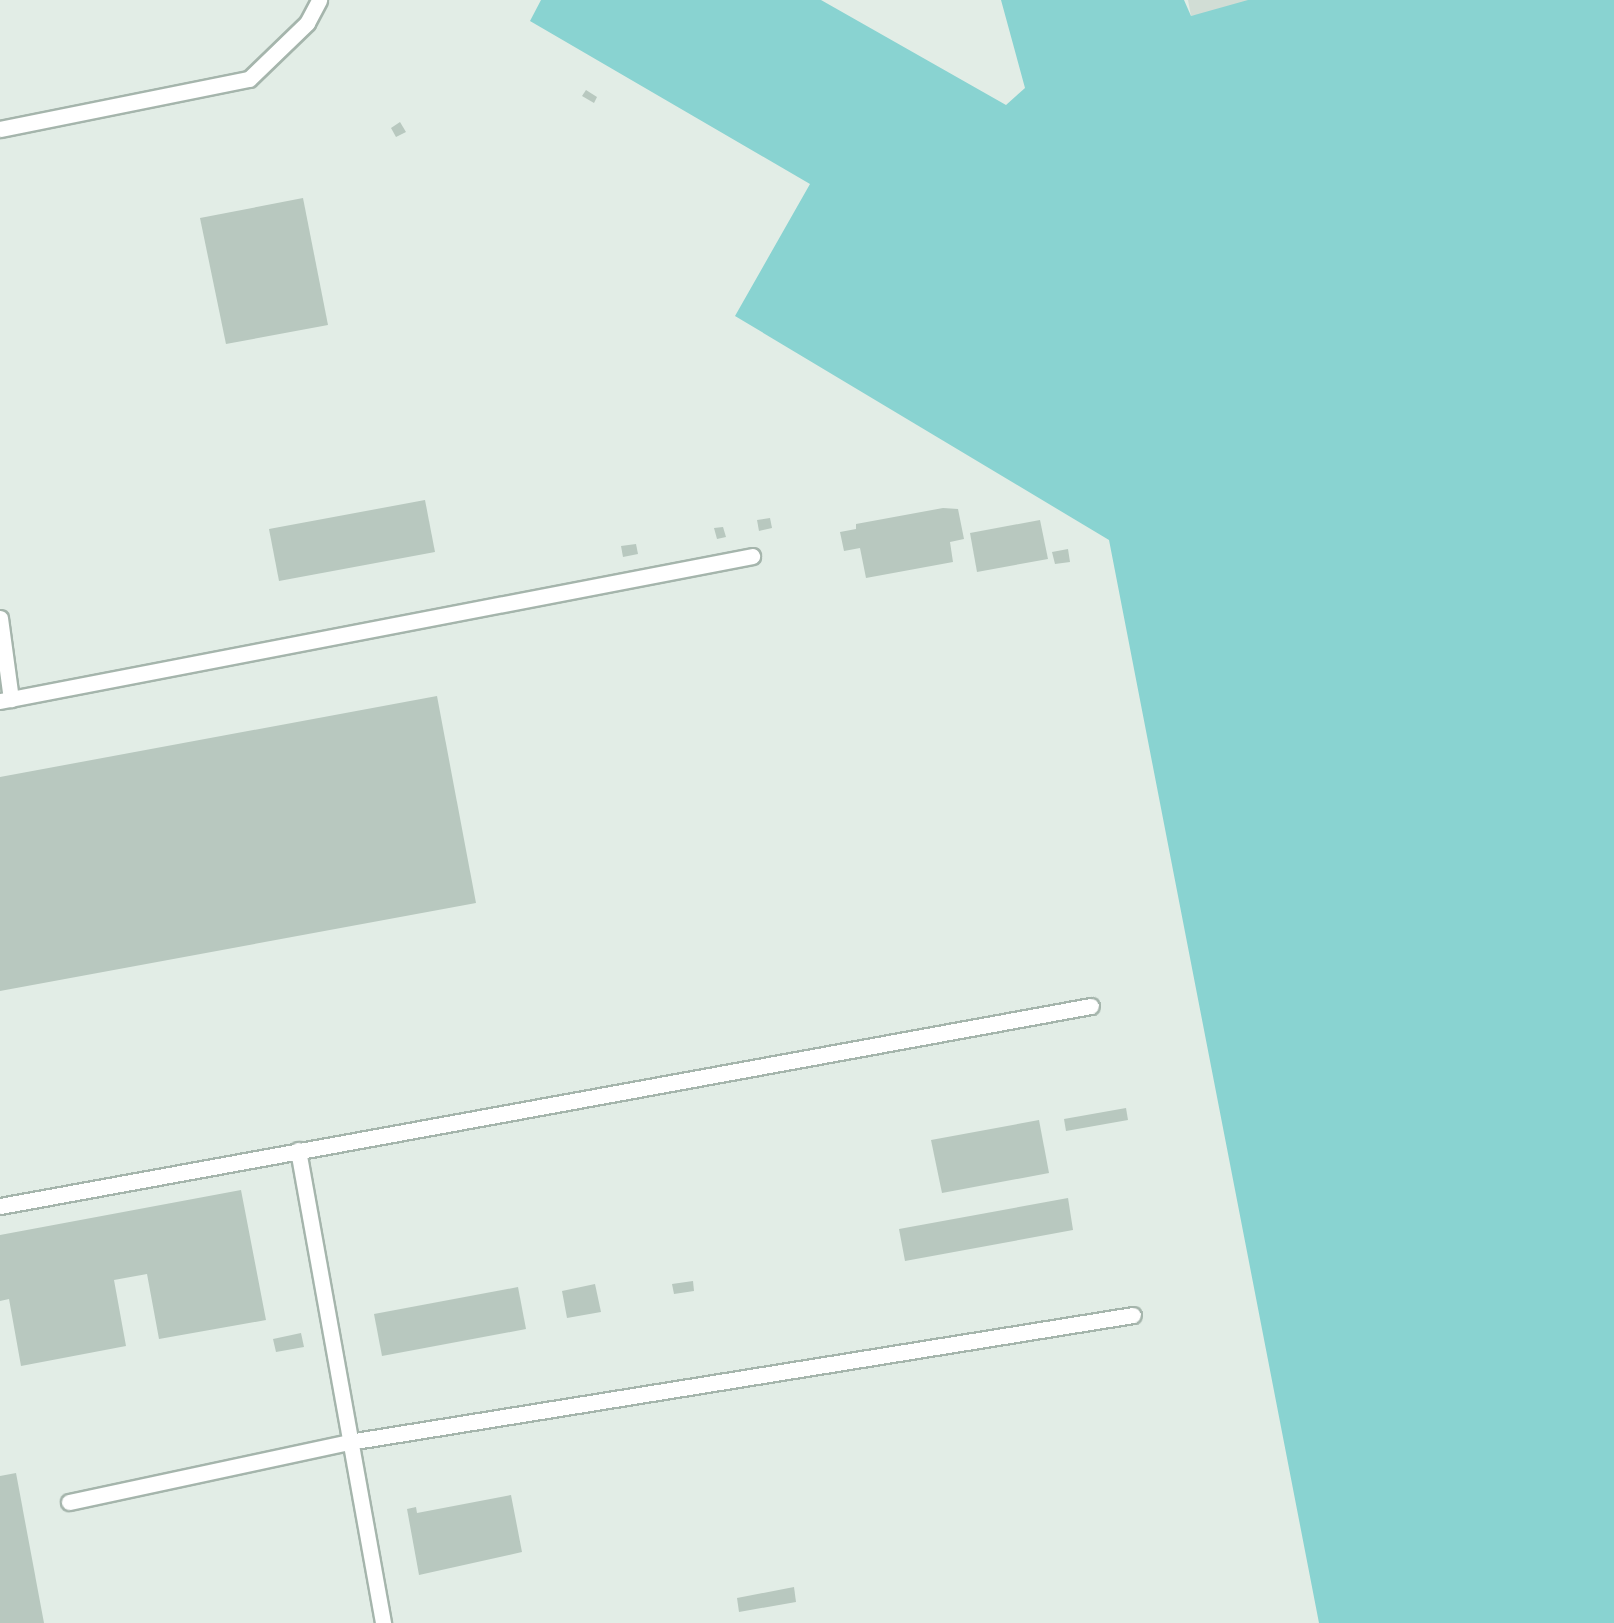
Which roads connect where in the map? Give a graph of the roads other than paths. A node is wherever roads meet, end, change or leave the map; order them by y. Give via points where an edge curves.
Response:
1 (319, 0) edge
2 (0, 129) edge
3 (752, 556) dead end
4 (0, 618) edge
5 (5, 700) edge
6 (1091, 1006) dead end
7 (298, 1150) junction
8 (0, 1206) edge
9 (1133, 1315) dead end
10 (349, 1442) junction
11 (69, 1502) dead end
12 (383, 1623) edge

1 - 2 lane via 307,23 249,79
3 - 5 lane
4 - 5 lane
6 - 7 lane
7 - 8 lane
7 - 10 lane
9 - 10 lane
10 - 11 lane
10 - 12 lane

